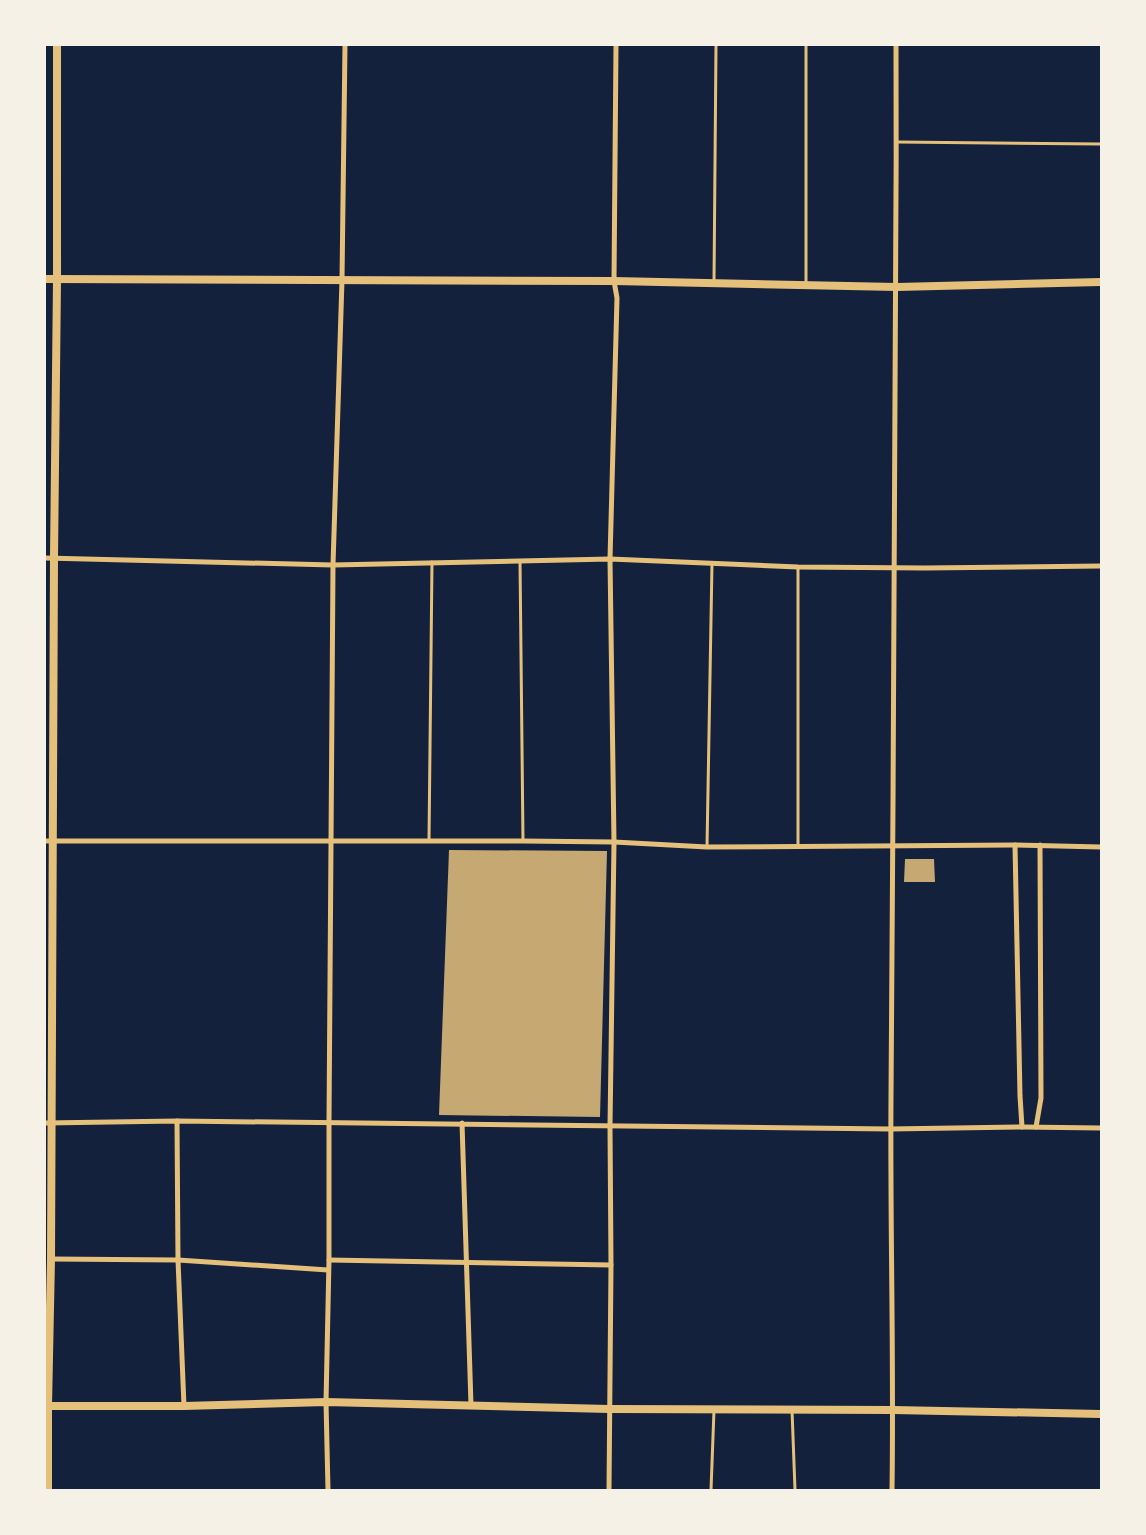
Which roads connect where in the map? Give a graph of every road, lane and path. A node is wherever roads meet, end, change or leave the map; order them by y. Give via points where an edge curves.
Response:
1 (57, 45) edge
2 (345, 45) edge
3 (616, 45) edge
4 (716, 45) edge
5 (806, 45) edge
6 (896, 45) edge
7 (896, 142) junction
8 (1101, 144) edge
9 (45, 279) edge
10 (57, 280) junction
11 (342, 280) junction
12 (614, 281) junction
13 (1101, 282) edge
14 (714, 283) junction
15 (806, 285) junction
16 (897, 287) junction
17 (45, 558) edge
18 (54, 558) junction
19 (610, 559) junction
20 (520, 560) junction
21 (432, 562) junction
22 (712, 563) junction
23 (333, 564) junction
24 (1101, 566) edge
25 (798, 567) junction
26 (895, 567) junction
27 (49, 841) edge
28 (523, 841) junction
29 (332, 842) junction
30 (429, 842) junction
31 (614, 842) junction
32 (1015, 845) junction
33 (1040, 845) junction
34 (798, 846) junction
35 (707, 847) junction
36 (892, 847) junction
37 (1101, 847) edge
38 (178, 1121) junction
39 (329, 1122) junction
40 (48, 1123) edge
41 (462, 1123) junction
42 (610, 1126) junction
43 (1022, 1127) junction
44 (1036, 1128) junction
45 (1101, 1128) edge
46 (890, 1129) junction
47 (51, 1259) junction
48 (178, 1260) junction
49 (329, 1260) junction
50 (466, 1262) junction
51 (611, 1265) junction
52 (328, 1270) junction
53 (326, 1402) junction
54 (471, 1405) junction
55 (46, 1406) edge
56 (184, 1406) junction
57 (610, 1409) junction
58 (714, 1409) junction
59 (792, 1410) junction
60 (893, 1410) junction
61 (1101, 1414) edge
62 (48, 1490) edge
63 (328, 1490) edge
64 (608, 1490) edge
65 (711, 1490) edge
66 (794, 1490) edge
67 (892, 1490) edge

1 - 10 street
2 - 11 street
3 - 12 street
4 - 14 lane
5 - 15 lane
6 - 7 street
7 - 8 lane
7 - 16 street
9 - 10 street
10 - 11 street
10 - 18 street
11 - 12 street
11 - 23 street
12 - 14 street
12 - 19 street via 617,298
13 - 16 street
14 - 15 street
15 - 16 street
16 - 26 street
17 - 18 street
18 - 23 street
18 - 27 street
19 - 20 street
19 - 22 street
19 - 31 street
20 - 21 street
20 - 28 lane
21 - 23 street
21 - 30 lane
22 - 25 street
22 - 35 lane
23 - 29 street
24 - 26 street
25 - 26 street
25 - 34 lane
26 - 36 street
27 - 29 street
27 - 40 street
28 - 30 street
28 - 31 street
29 - 30 street
29 - 39 street
31 - 35 street
31 - 42 street
32 - 33 street
32 - 36 street
32 - 43 street
33 - 37 street
33 - 44 street via 1041,1098
34 - 35 street
34 - 36 street
36 - 46 street
38 - 39 street
38 - 40 street
38 - 48 street
39 - 41 street
39 - 49 street
40 - 47 street
41 - 42 street
41 - 50 street
42 - 46 street
42 - 51 street
43 - 44 street
43 - 46 street
44 - 45 street
46 - 60 street
47 - 48 street
47 - 55 street
48 - 52 street
48 - 56 street
49 - 50 street
49 - 52 street
50 - 51 street
50 - 54 street
51 - 57 street
52 - 53 street
53 - 54 street
53 - 56 street
53 - 63 street
54 - 57 street
55 - 56 street
55 - 62 street
57 - 58 street
57 - 64 street
58 - 59 street
58 - 65 lane
59 - 60 street
59 - 66 lane
60 - 61 street
60 - 67 street

